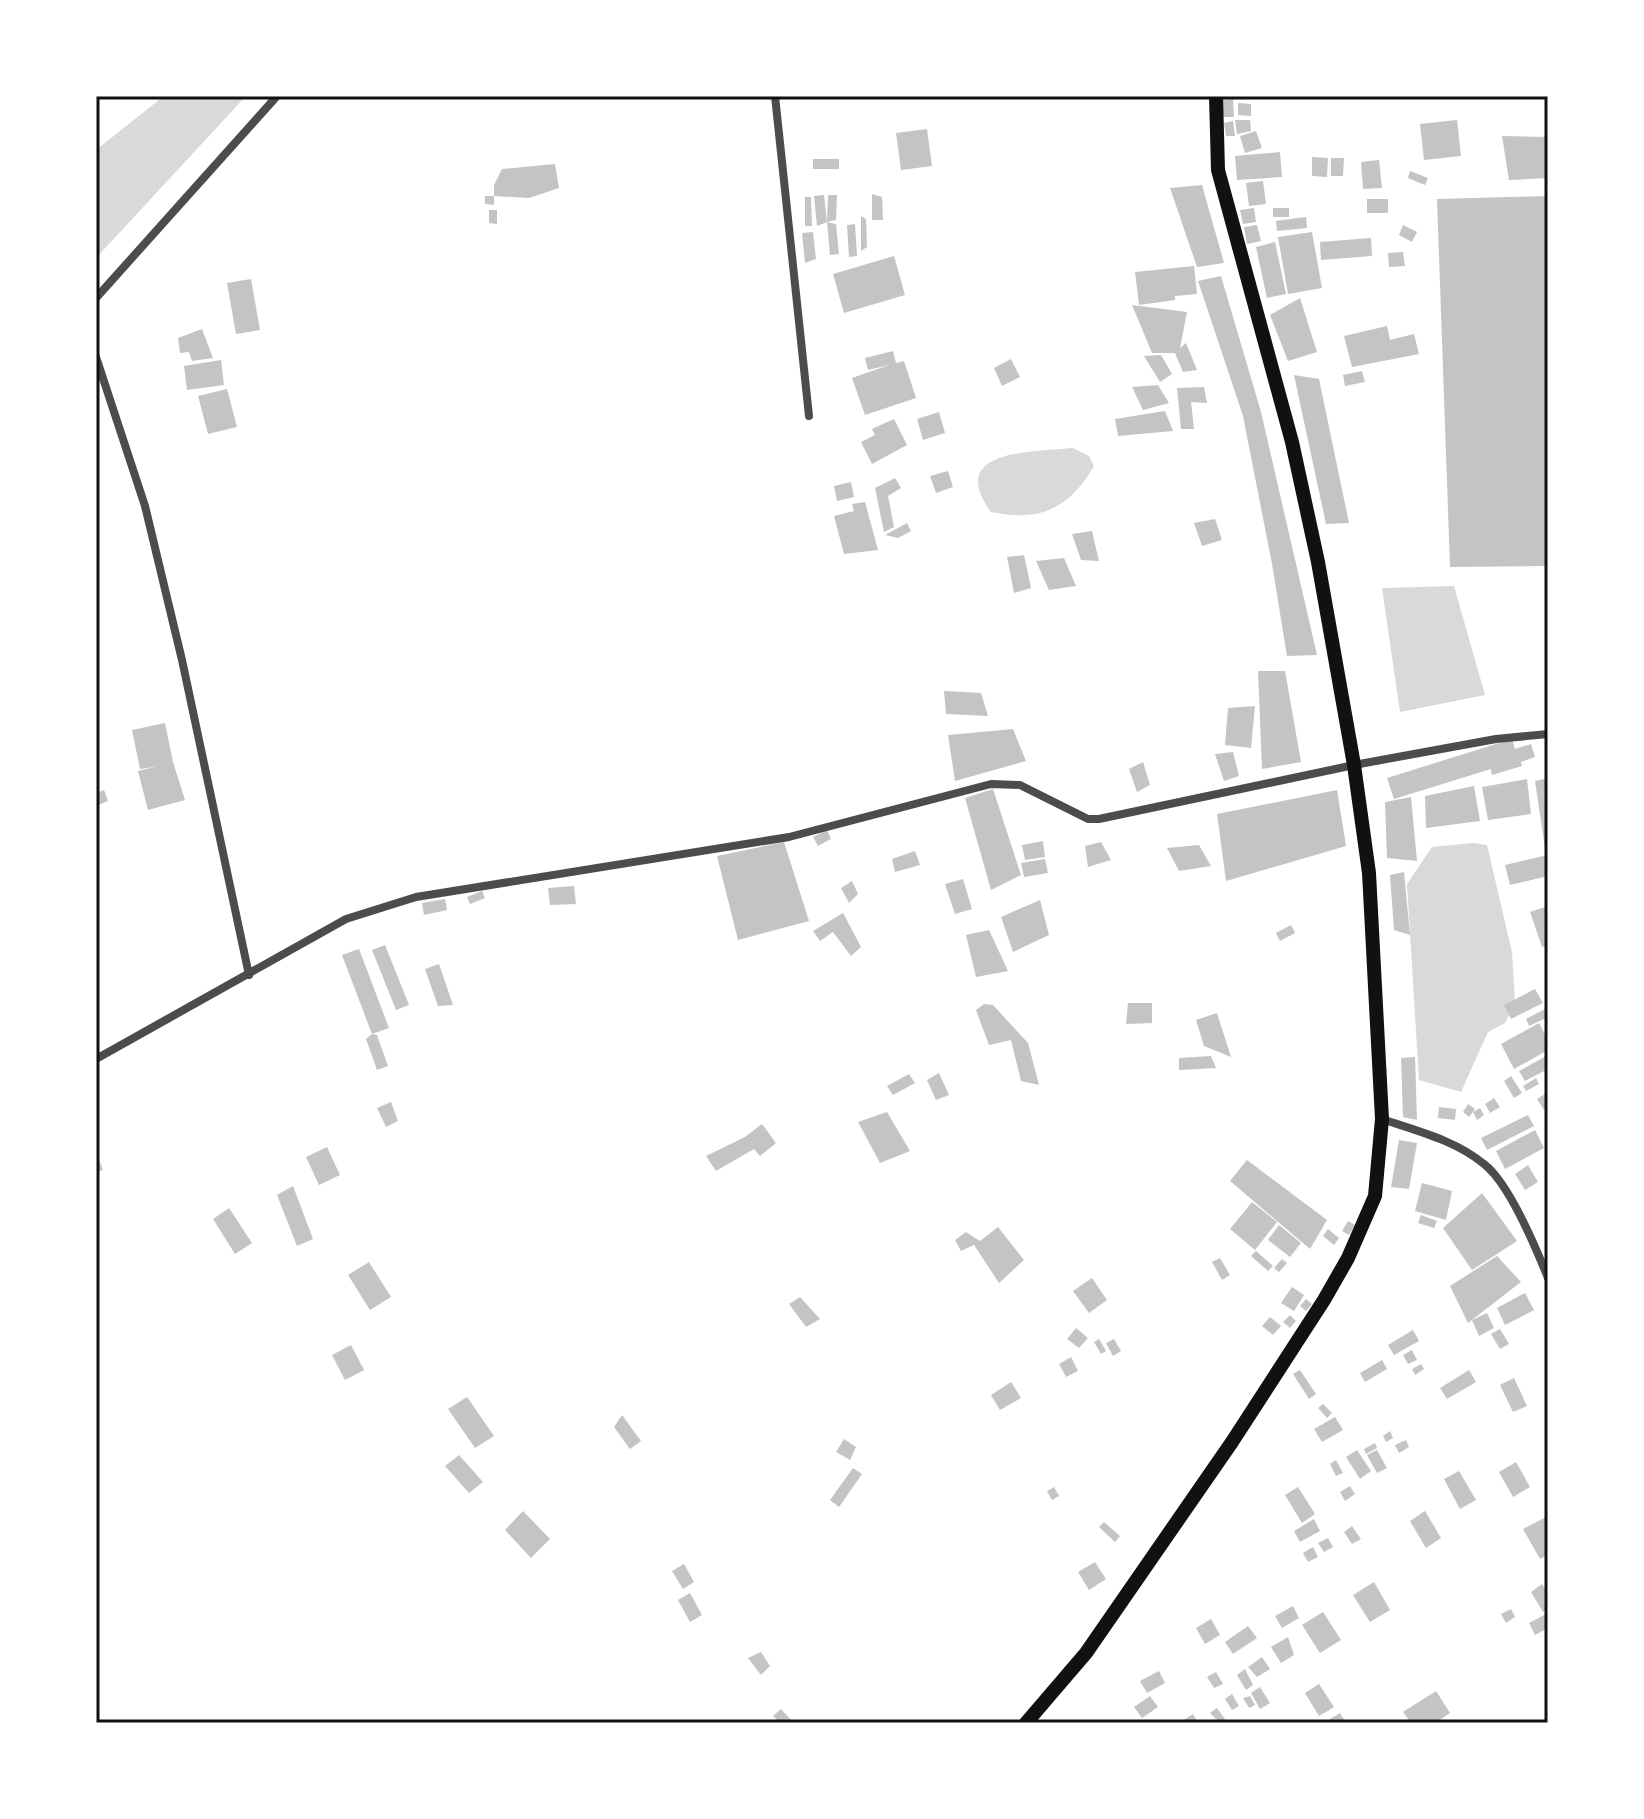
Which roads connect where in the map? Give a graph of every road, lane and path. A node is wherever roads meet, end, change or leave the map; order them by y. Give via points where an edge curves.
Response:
1 (277, 96) edge
2 (775, 96) edge
3 (1216, 96) edge
4 (96, 298) edge
5 (96, 357) edge
6 (809, 416) dead end
7 (1548, 734) edge
8 (1354, 765) junction
9 (249, 975) junction
10 (96, 1059) edge
11 (1382, 1119) junction
12 (1548, 1278) edge
13 (1026, 1723) edge

1 - 4 street
2 - 6 street
3 - 8 main road via 1218,170 1292,442
5 - 9 street via 145,506
7 - 8 street
8 - 9 street via 1099,819 1088,819 1020,785 991,784 789,837 416,897 346,919
8 - 11 main road via 1369,873
9 - 10 street
11 - 12 street via 1448,1141 1486,1165 1520,1218
11 - 13 main road via 1375,1196 1324,1300 1127,1596

